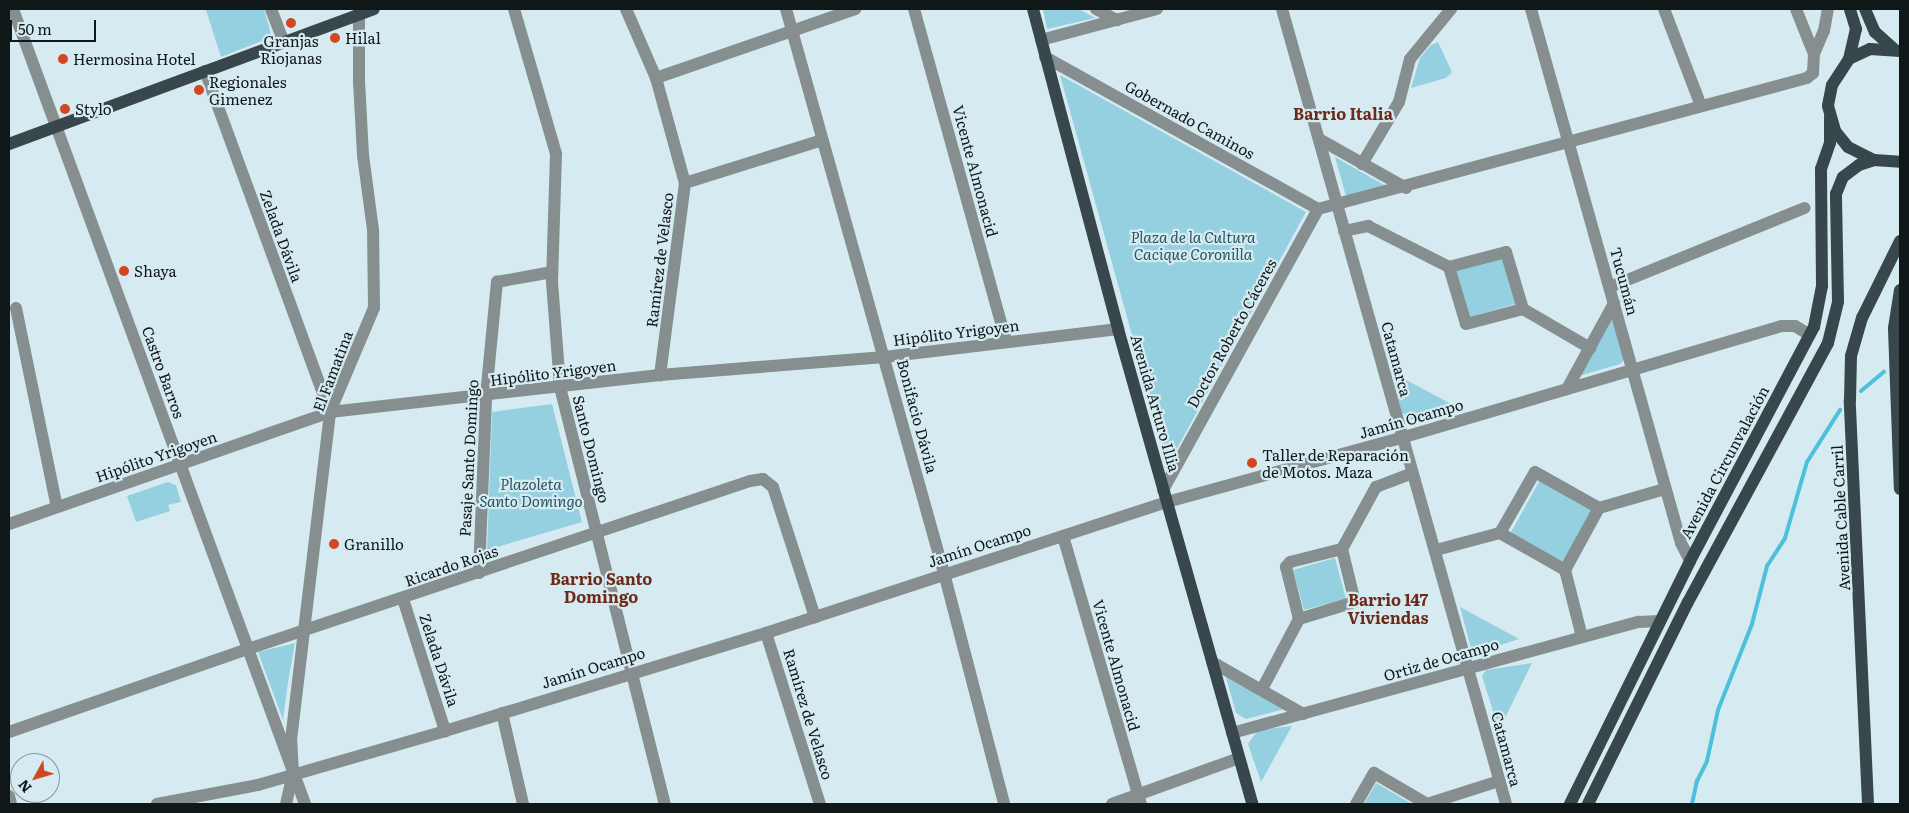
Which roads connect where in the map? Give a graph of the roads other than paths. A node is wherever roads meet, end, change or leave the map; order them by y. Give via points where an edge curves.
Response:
1 (13, 9) edge
2 (272, 9) edge
3 (374, 9) edge
4 (514, 9) edge
5 (626, 9) edge
6 (786, 9) edge
7 (855, 9) edge
8 (914, 9) edge
9 (1033, 9) edge
10 (1096, 9) edge
11 (1157, 9) edge
12 (1282, 9) edge
13 (1451, 9) edge
14 (1532, 9) edge
15 (1664, 9) edge
16 (1796, 9) edge
17 (1828, 9) edge
18 (1850, 9) edge
19 (1865, 9) edge
20 (359, 12) edge
21 (1117, 20) junction
22 (793, 30) junction
23 (1041, 40) junction
24 (283, 41) junction
25 (1897, 50) edge
26 (1814, 54) junction
27 (1045, 57) junction
28 (1849, 59) junction
29 (204, 71) junction
30 (656, 78) junction
31 (1700, 106) junction
32 (1830, 117) junction
33 (55, 127) junction
34 (1319, 139) junction
35 (822, 140) junction
36 (9, 144) edge
37 (1570, 144) junction
38 (1874, 160) junction
39 (1895, 162) edge
40 (1362, 164) junction
41 (1900, 172) edge
42 (685, 183) junction
43 (1406, 188) junction
44 (1337, 205) junction
45 (1805, 208) dead end
46 (1318, 209) junction
47 (1344, 232) junction
48 (1900, 241) edge
49 (1449, 267) junction
50 (552, 272) junction
51 (1610, 287) junction
52 (1900, 290) edge
53 (1614, 304) junction
54 (16, 308) dead end
55 (1523, 309) junction
56 (1118, 329) junction
57 (1810, 335) junction
58 (1006, 341) junction
59 (1590, 348) junction
60 (884, 357) junction
61 (1632, 370) junction
62 (660, 375) junction
63 (560, 387) junction
64 (1567, 388) junction
65 (486, 396) junction
66 (330, 412) junction
67 (1402, 438) junction
68 (182, 466) junction
69 (1412, 473) junction
70 (1900, 488) edge
71 (1666, 489) junction
72 (1163, 490) junction
73 (1167, 502) junction
74 (57, 506) junction
75 (1599, 508) junction
76 (9, 524) edge
77 (596, 532) junction
78 (1500, 533) junction
79 (1063, 536) junction
80 (1342, 549) junction
81 (1436, 550) junction
82 (1690, 561) junction
83 (1565, 570) junction
84 (479, 573) junction
85 (944, 573) junction
86 (403, 599) junction
87 (815, 617) junction
88 (1299, 619) junction
89 (1660, 621) junction
90 (305, 629) junction
91 (766, 633) junction
92 (1582, 637) junction
93 (248, 648) junction
94 (1212, 662) junction
95 (1468, 668) junction
96 (633, 671) junction
97 (1262, 689) junction
98 (502, 713) junction
99 (1303, 714) junction
100 (445, 731) junction
101 (9, 732) edge
102 (1232, 732) junction
103 (1239, 758) junction
104 (293, 774) junction
105 (1499, 781) junction
106 (9, 796) edge
107 (1139, 800) edge
108 (11, 804) edge
109 (157, 804) edge
110 (286, 804) edge
111 (305, 804) edge
112 (523, 804) edge
113 (665, 804) edge
114 (820, 804) edge
115 (1004, 804) edge
116 (1112, 804) edge
117 (1252, 804) edge
118 (1356, 804) edge
119 (1427, 804) edge
120 (1506, 804) edge
121 (1570, 804) edge
122 (1588, 804) edge
123 (1868, 804) edge

1 - 33 street, Castro Barros
2 - 24 street
3 - 20 main road
4 - 50 street, Santo Domingo via 556,154
5 - 30 street, Ramírez de Velasco
6 - 22 street, Bonifacio Dávila
7 - 22 street
8 - 58 street, Vicente Almonacid
9 - 23 main road, Avenida Arturo Illia
10 - 21 street
11 - 21 street
12 - 34 street, Catamarca
13 - 40 street via 1410,59 1399,102
14 - 37 street, Tucumán
15 - 31 street
16 - 26 street
17 - 26 street via 1824,31
18 - 28 main road via 1856,30
19 - 25 main road via 1875,32
20 - 24 main road
20 - 66 street, El Famatina via 359,82 363,155 373,230 374,308
21 - 23 street
22 - 30 street
22 - 35 street, Bonifacio Dávila
23 - 27 main road, Avenida Arturo Illia
24 - 29 main road
25 - 28 main road via 1870,49
26 - 31 street via 1812,72 1807,78
27 - 46 street, Gobernado Caminos
27 - 56 main road, Avenida Arturo Illia
28 - 32 main road, Avenida Circunvalación via 1832,85
29 - 33 main road
29 - 66 street, Zelada Dávila
30 - 42 street, Ramírez de Velasco
31 - 37 street
32 - 38 main road via 1848,147
32 - 57 main road, Avenida Circunvalación via 1830,142 1821,169 1821,294
33 - 36 main road
33 - 68 street, Castro Barros
34 - 40 street
34 - 44 street, Catamarca
35 - 42 street
35 - 60 street, Bonifacio Dávila
37 - 43 street
37 - 51 street, Tucumán
38 - 39 main road
38 - 122 main road via 1859,165 1843,177 1836,194 1838,302 1828,343 1688,602
39 - 41 main road
40 - 43 street
42 - 62 street, Ramírez de Velasco
43 - 44 street
44 - 46 street
44 - 47 street, Catamarca
45 - 51 street
46 - 72 street, Doctor Roberto Cáceres
47 - 49 street via 1368,226
47 - 67 street, Catamarca
48 - 123 main road, Avenida Cable Carril via 1862,318 1851,356 1850,400
49 - 55 street via 1506,252
49 - 55 street via 1466,324
50 - 63 street, Santo Domingo
50 - 65 street, Pasaje Santo Domingo via 497,282
51 - 53 street, Tucumán
52 - 70 main road via 1894,339
53 - 59 street
53 - 61 street, Tucumán
54 - 74 street
55 - 59 street
56 - 58 street, Hipólito Yrigoyen
56 - 72 main road, Avenida Arturo Illia
57 - 61 street, Jamín Ocampo via 1795,326 1782,326
57 - 82 main road, Avenida Circunvalación
58 - 60 street, Hipólito Yrigoyen
59 - 64 street
60 - 62 street, Hipólito Yrigoyen
60 - 85 street, Bonifacio Dávila
61 - 64 street, Jamín Ocampo
61 - 71 street, Tucumán
62 - 63 street, Hipólito Yrigoyen
63 - 65 street, Hipólito Yrigoyen
63 - 77 street, Santo Domingo
64 - 67 street, Jamín Ocampo
65 - 66 street, Hipólito Yrigoyen
65 - 84 street, Pasaje Santo Domingo
66 - 68 street, Hipólito Yrigoyen
66 - 90 street, El Famatina
67 - 69 street, Catamarca
67 - 73 street, Jamín Ocampo
68 - 74 street, Hipólito Yrigoyen
68 - 93 street, Castro Barros
69 - 80 street via 1376,487
69 - 81 street, Catamarca
71 - 75 street
71 - 82 street, Tucumán via 1681,543
72 - 73 main road, Avenida Arturo Illia
73 - 79 street, Jamín Ocampo
73 - 94 main road, Avenida Arturo Illia
74 - 76 street, Hipólito Yrigoyen
75 - 78 street via 1536,472
75 - 83 street
77 - 84 street, Ricardo Rojas
77 - 87 street, Ricardo Rojas via 763,479 773,487
77 - 96 street, Santo Domingo
78 - 81 street
78 - 83 street
79 - 85 street, Jamín Ocampo
79 - 107 street, Vicente Almonacid
80 - 88 street via 1355,602
80 - 88 street via 1290,562 1286,567
81 - 95 street, Catamarca
82 - 89 main road, Avenida Circunvalación
83 - 92 street
84 - 86 street, Ricardo Rojas
85 - 87 street, Jamín Ocampo
85 - 115 street, Bonifacio Dávila
86 - 90 street, Ricardo Rojas
86 - 100 street, Zelada Dávila
87 - 91 street, Jamín Ocampo
88 - 97 street
89 - 92 street, Ortiz de Ocampo via 1639,622
89 - 121 main road, Avenida Circunvalación
90 - 93 street, Ricardo Rojas
90 - 104 street, El Famatina via 291,740
91 - 96 street, Jamín Ocampo
91 - 114 street, Ramírez de Velasco
92 - 95 street, Ortiz de Ocampo
93 - 101 street, Ricardo Rojas
93 - 104 street, Castro Barros
94 - 97 street
94 - 102 main road, Avenida Arturo Illia
95 - 99 street, Ortiz de Ocampo
95 - 105 street, Catamarca
96 - 98 street, Jamín Ocampo
96 - 113 street, Santo Domingo
97 - 99 street
98 - 100 street, Jamín Ocampo
98 - 112 street
99 - 102 street, Ortiz de Ocampo
100 - 104 street, Jamín Ocampo
102 - 103 main road, Avenida Arturo Illia
103 - 107 street
103 - 117 main road, Avenida Arturo Illia
104 - 109 street, Jamín Ocampo via 258,785
104 - 110 street, El Famatina
104 - 111 street, Castro Barros
105 - 119 street
105 - 120 street, Catamarca
106 - 108 street
107 - 116 street
118 - 119 street via 1374,773

